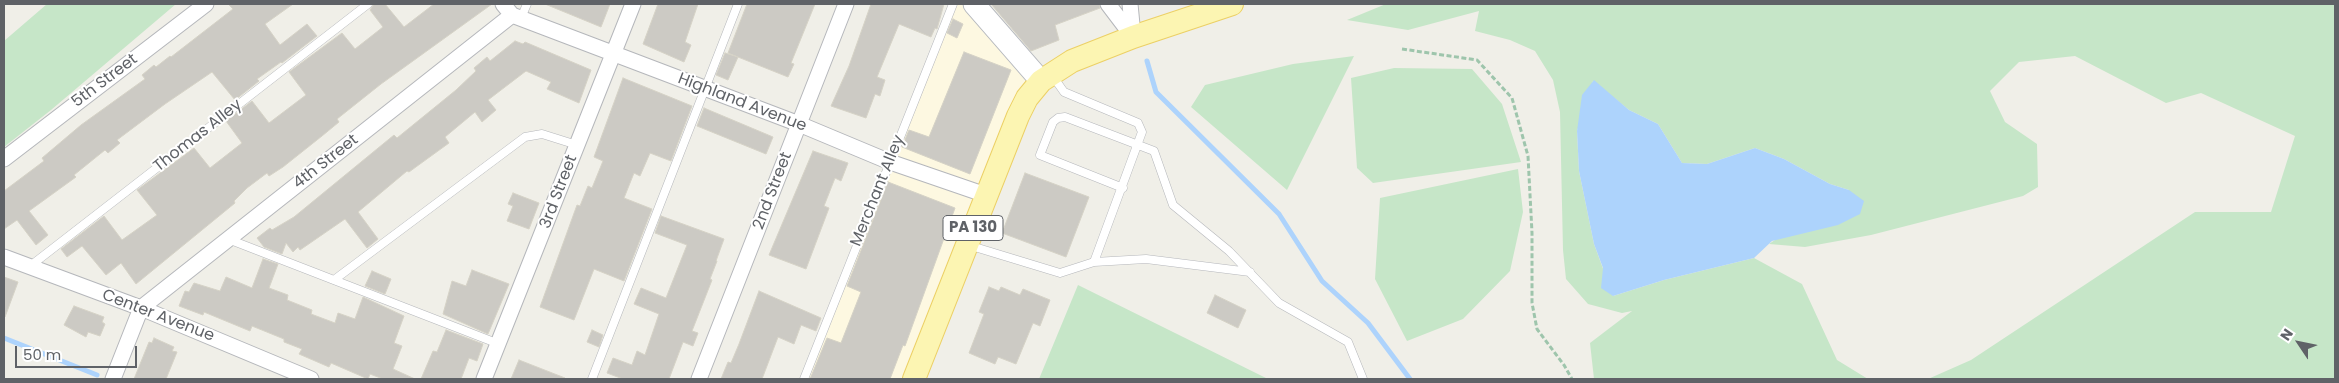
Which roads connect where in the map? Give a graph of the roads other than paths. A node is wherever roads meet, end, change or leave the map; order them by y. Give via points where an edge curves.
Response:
1 (206, 4) edge
2 (368, 4) edge
3 (527, 4) edge
4 (633, 4) edge
5 (738, 4) edge
6 (846, 4) edge
7 (953, 4) edge
8 (974, 4) edge
9 (1108, 4) edge
10 (1130, 4) edge
11 (1232, 4) edge
12 (512, 12) edge
13 (1133, 37) junction
14 (614, 52) junction
15 (1046, 77) junction
16 (704, 88) junction
17 (799, 124) junction
18 (577, 145) junction
19 (1138, 146) junction
20 (4, 159) edge
21 (890, 162) junction
22 (1123, 188) junction
23 (986, 195) junction
24 (228, 239) junction
25 (966, 244) junction
26 (4, 257) edge
27 (1094, 262) junction
28 (29, 267) junction
29 (1250, 272) junction
30 (334, 280) junction
31 (141, 308) junction
32 (499, 344) junction
33 (113, 379) edge
34 (311, 379) edge
35 (484, 379) edge
36 (592, 379) edge
37 (699, 379) edge
38 (804, 379) edge
39 (914, 379) edge
40 (1363, 379) edge

1 - 20 street, 5th Street
2 - 28 lane, Thomas Alley
3 - 12 lane
4 - 14 street, 3rd Street
5 - 16 lane
6 - 17 street, 2nd Street
7 - 21 lane, Merchant Alley
8 - 15 street
9 - 13 street
10 - 13 street
11 - 13 main road, PA 130
12 - 14 street, Highland Avenue
12 - 24 street, 4th Street
13 - 15 main road, PA 130 via 1072,61
14 - 16 street, Highland Avenue
14 - 18 street, 3rd Street
15 - 19 lane via 1064,92 1138,123 1142,132
15 - 23 main road, PA 130 via 1027,98
16 - 17 street, Highland Avenue
16 - 36 lane
17 - 21 street, Highland Avenue
17 - 37 street, 2nd Street
18 - 30 lane via 542,134 525,137
18 - 32 street, 3rd Street
19 - 22 lane
19 - 22 lane via 1058,118 1053,122 1040,155
19 - 29 lane via 1154,151 1173,205
21 - 23 street, Highland Avenue
21 - 38 lane, Merchant Alley
22 - 27 lane
23 - 25 main road, PA 130
24 - 30 lane
24 - 31 street, 4th Street
25 - 27 lane via 1060,274
25 - 39 main road, PA 130
26 - 28 street, Center Avenue
27 - 29 lane via 1146,260
28 - 31 street, Center Avenue
29 - 40 lane via 1279,303 1348,342
30 - 32 lane
31 - 33 street
31 - 34 street, Center Avenue
32 - 35 street, 3rd Street

